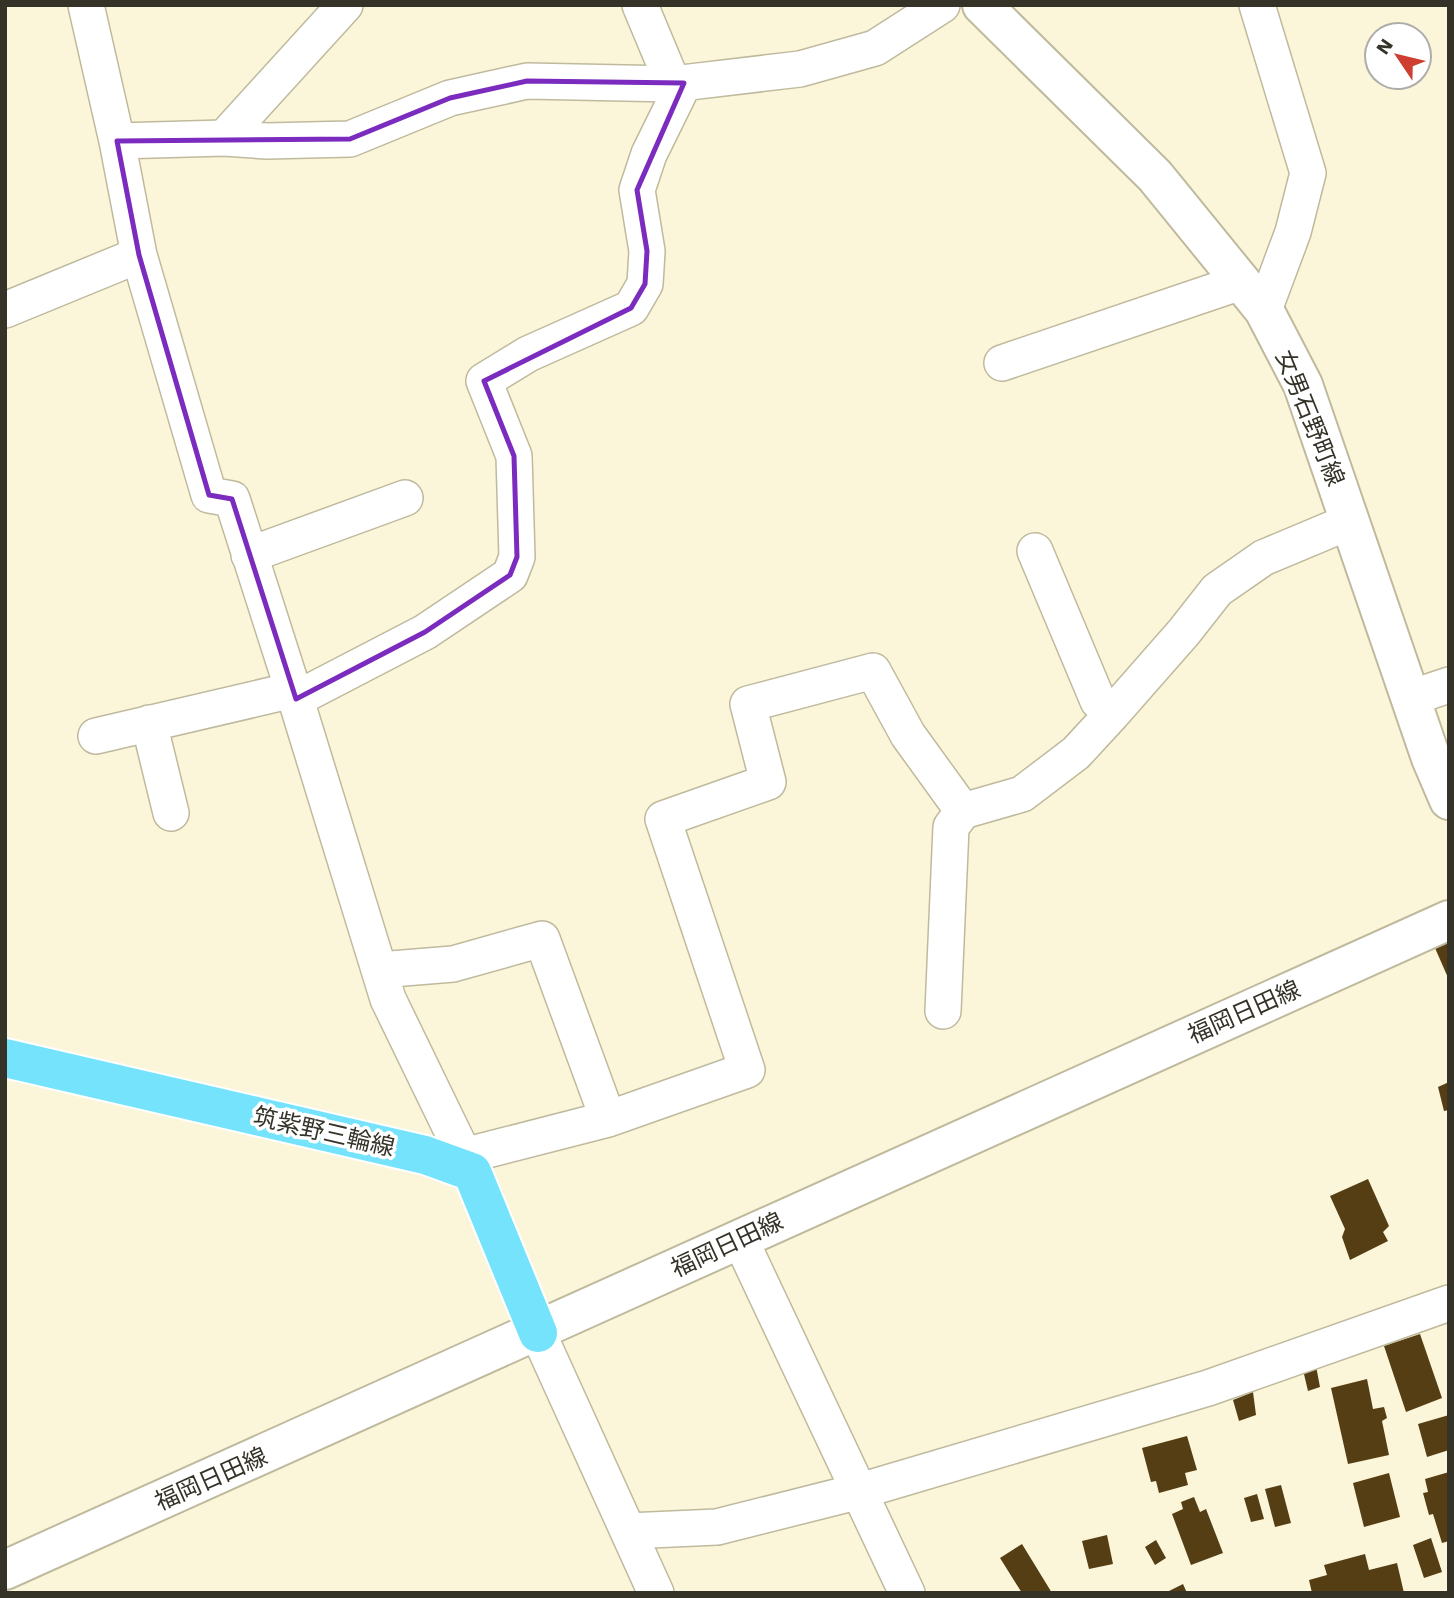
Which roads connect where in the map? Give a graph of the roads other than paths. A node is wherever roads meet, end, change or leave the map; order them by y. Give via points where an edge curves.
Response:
1 (86, 5) edge
2 (345, 5) edge
3 (640, 5) edge
4 (942, 5) edge
5 (982, 5) edge
6 (1258, 5) edge
7 (678, 83) junction
8 (224, 138) junction
9 (117, 141) junction
10 (139, 255) junction
11 (1253, 296) junction
12 (5, 310) edge
13 (1002, 363) dead end
14 (405, 498) dead end
15 (1351, 521) junction
16 (1035, 551) dead end
17 (249, 555) junction
18 (1449, 685) edge
19 (295, 694) junction
20 (1410, 698) junction
21 (1112, 713) junction
22 (149, 723) junction
23 (96, 736) dead end
24 (1449, 800) edge
25 (963, 811) junction
26 (171, 813) dead end
27 (1449, 920) edge
28 (379, 971) junction
29 (943, 1011) dead end
30 (5, 1058) edge
31 (608, 1119) junction
32 (468, 1164) junction
33 (740, 1239) junction
34 (1449, 1303) edge
35 (538, 1333) junction
36 (860, 1491) junction
37 (628, 1531) junction
38 (5, 1570) edge
39 (656, 1593) edge
40 (907, 1593) edge

1 - 9 street
2 - 8 street
3 - 7 street
4 - 7 street via 875,48 800,69
5 - 11 main road, 女男石野町線 via 1155,176
6 - 11 street via 1308,173 1293,232
7 - 8 street via 527,81 450,98 350,139
7 - 19 street via 637,190 647,251 645,284 631,307 528,354 484,381 514,456 517,557 510,575 425,632
8 - 9 street
9 - 10 street
10 - 12 street
10 - 17 street via 209,495 232,499
11 - 13 street
11 - 15 main road, 女男石野町線 via 1303,385
14 - 17 street
15 - 20 main road, 女男石野町線
15 - 21 street via 1263,558 1217,590
16 - 21 street via 1098,701
17 - 19 street
18 - 20 street
19 - 22 street
19 - 28 street
20 - 24 main road, 女男石野町線
21 - 25 street via 1076,753 1022,794
22 - 23 street
22 - 26 street
25 - 29 street via 951,827
25 - 31 street via 908,735 873,671 748,704 768,782 663,818 747,1070
27 - 33 main road, 福岡日田線
28 - 31 street via 453,964 542,939
28 - 32 street via 388,999
30 - 32 main road, 筑紫野三輪線
31 - 32 street
32 - 35 main road
33 - 35 main road, 福岡日田線
33 - 36 street
34 - 36 street via 1208,1388
35 - 37 street
35 - 38 main road, 福岡日田線
36 - 37 street via 717,1527
36 - 40 street
37 - 39 street

